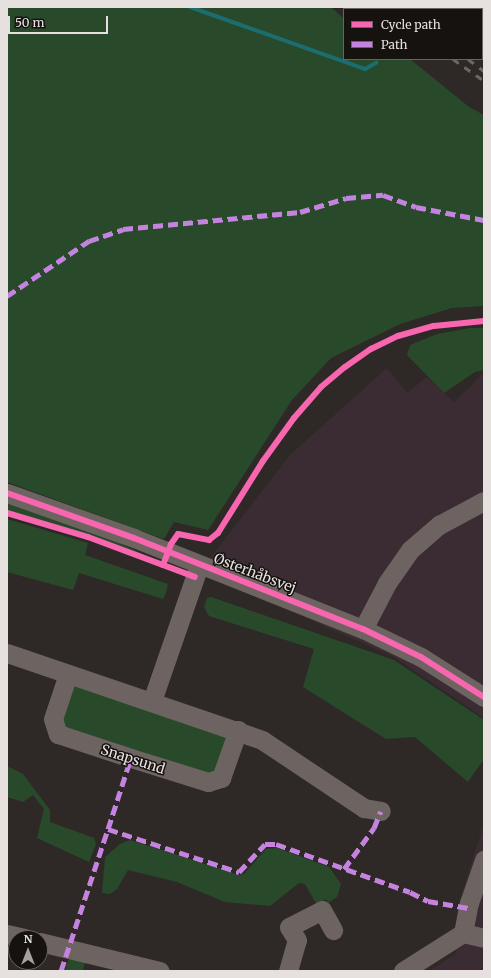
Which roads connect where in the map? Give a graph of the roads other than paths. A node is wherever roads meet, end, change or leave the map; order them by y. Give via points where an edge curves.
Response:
1 (7, 493) edge
2 (484, 501) edge
3 (199, 565) junction
4 (363, 629) junction
5 (7, 653) edge
6 (68, 674) junction
7 (484, 696) edge
8 (152, 701) junction
9 (238, 730) junction
10 (381, 811) dead end
11 (484, 860) edge
12 (333, 930) dead end
13 (463, 933) junction
14 (484, 938) edge
15 (48, 944) edge
16 (408, 968) edge
17 (160, 971) edge
18 (288, 971) edge

1 - 3 street, Østerhåbsvej
2 - 4 street via 439,525 410,550 387,583
3 - 4 street, Østerhåbsvej
3 - 8 street
4 - 7 street, Østerhåbsvej via 421,657
5 - 6 street
6 - 8 street
6 - 9 street, Snapsund via 53,719 58,734 208,782 221,778
8 - 9 street
9 - 10 street via 284,752 364,808
11 - 13 street
12 - 18 street via 322,910 289,927 297,940
13 - 14 street
13 - 16 street
15 - 17 street

